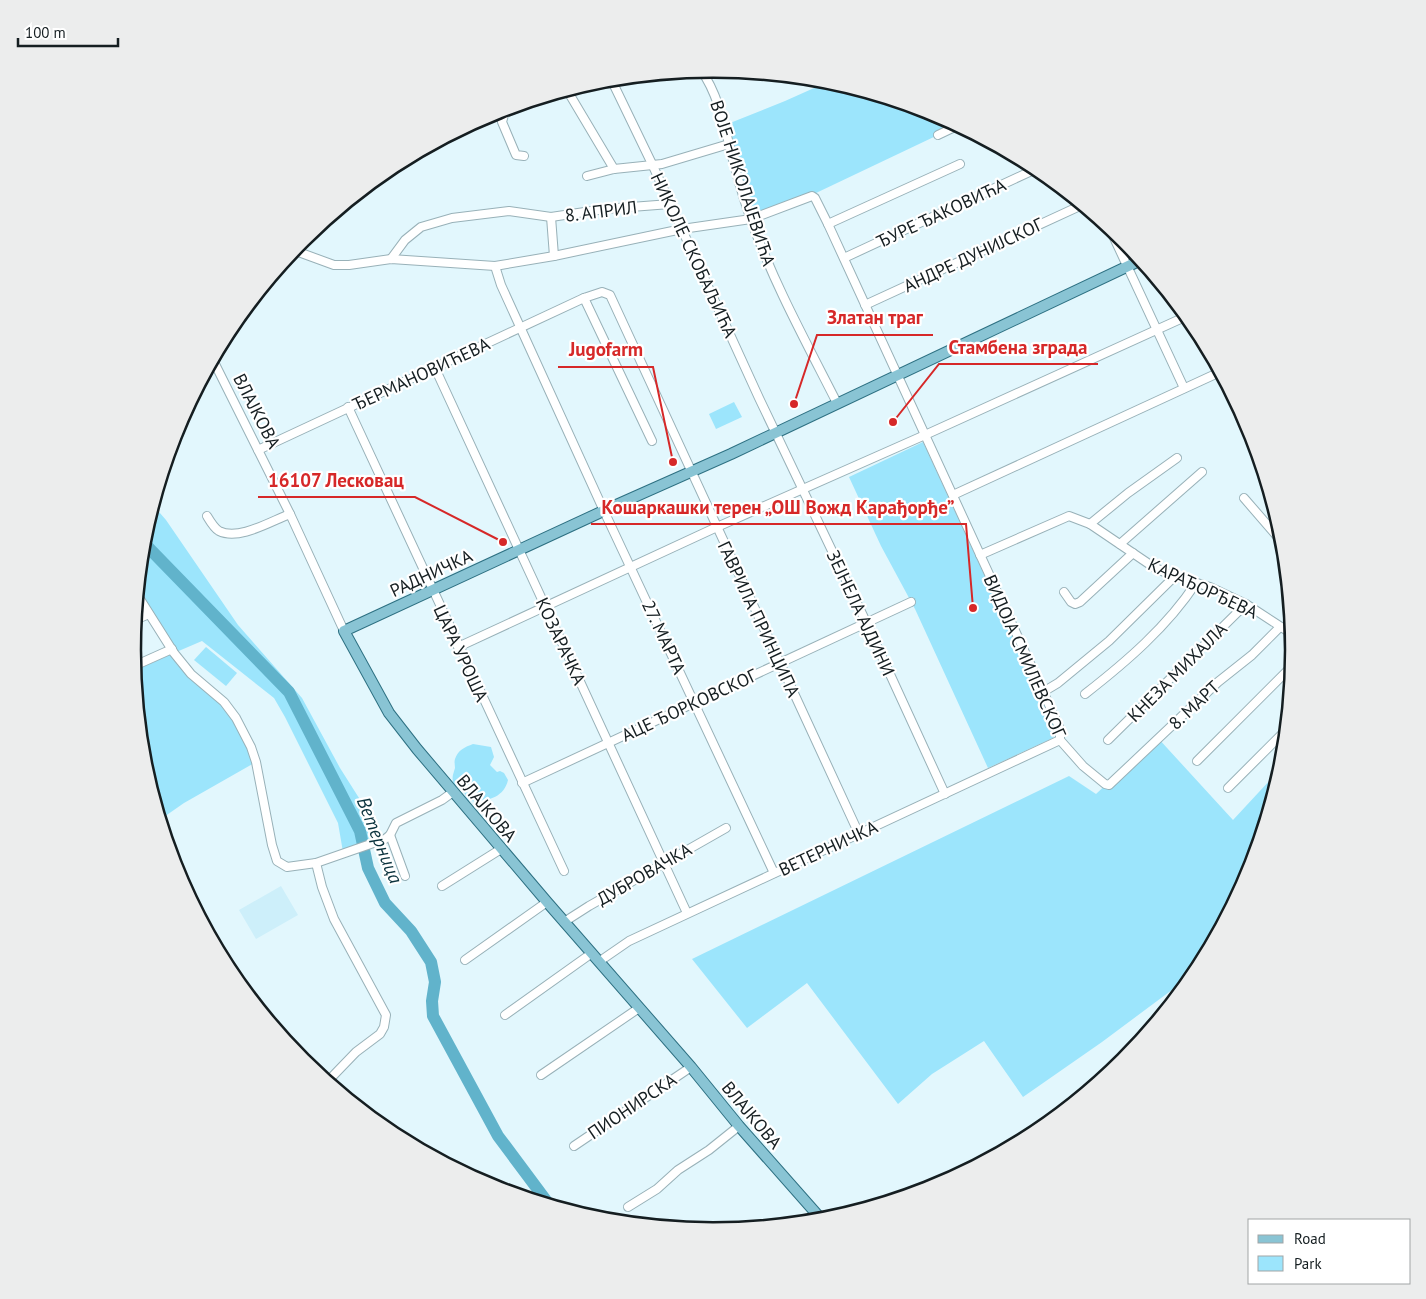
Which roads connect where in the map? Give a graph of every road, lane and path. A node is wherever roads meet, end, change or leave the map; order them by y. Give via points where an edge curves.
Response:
1 (706, 78) edge
2 (614, 86) edge
3 (570, 96) edge
4 (503, 118) edge
5 (950, 129) edge
6 (938, 135) dead end
7 (729, 144) junction
8 (524, 156) dead end
9 (960, 164) dead end
10 (653, 166) junction
11 (614, 169) junction
12 (1028, 172) edge
13 (587, 176) dead end
14 (670, 204) junction
15 (1075, 207) edge
16 (551, 217) junction
17 (750, 219) junction
18 (828, 224) junction
19 (682, 229) junction
20 (1119, 247) edge
21 (301, 253) edge
22 (554, 256) junction
23 (844, 258) junction
24 (391, 260) junction
25 (1134, 263) edge
26 (495, 266) junction
27 (1128, 266) junction
28 (610, 295) joint
29 (584, 298) junction
30 (865, 305) junction
31 (1180, 319) edge
32 (521, 328) junction
33 (1158, 328) junction
34 (216, 366) edge
35 (435, 368) junction
36 (1214, 375) edge
37 (898, 376) junction
38 (1184, 388) junction
39 (837, 404) junction
40 (348, 407) junction
41 (777, 432) junction
42 (925, 436) junction
43 (652, 441) dead end
44 (258, 450) junction
45 (1177, 458) dead end
46 (691, 471) junction
47 (1202, 472) dead end
48 (804, 489) junction
49 (953, 495) junction
50 (1244, 498) dead end
51 (604, 511) junction
52 (290, 514) junction
53 (207, 516) dead end
54 (1090, 524) junction
55 (717, 527) junction
56 (1272, 531) edge
57 (1120, 544) junction
58 (519, 550) junction
59 (1133, 553) junction
60 (980, 555) junction
61 (632, 568) junction
62 (1175, 576) junction
63 (1196, 583) junction
64 (432, 590) junction
65 (1064, 592) dead end
66 (910, 602) dead end
67 (143, 604) edge
68 (1246, 604) junction
69 (545, 606) junction
70 (149, 614) junction
71 (142, 617) edge
72 (866, 622) junction
73 (1280, 627) junction
74 (1284, 630) edge
75 (344, 631) junction
76 (458, 647) junction
77 (172, 648) junction
78 (141, 663) edge
79 (780, 663) junction
80 (1284, 674) edge
81 (1043, 692) junction
82 (1085, 694) dead end
83 (694, 702) junction
84 (1278, 738) edge
85 (1060, 740) junction
86 (1108, 740) dead end
87 (608, 742) junction
88 (1197, 761) dead end
89 (522, 783) junction
90 (1109, 785) joint
91 (1228, 788) dead end
92 (453, 792) junction
93 (945, 794) junction
94 (726, 828) dead end
95 (859, 834) junction
96 (388, 837) junction
97 (501, 849) junction
98 (316, 863) junction
99 (664, 864) junction
100 (564, 871) dead end
101 (774, 873) junction
102 (405, 876) dead end
103 (442, 886) dead end
104 (547, 902) junction
105 (687, 914) junction
106 (564, 922) junction
107 (592, 953) junction
108 (466, 960) dead end
109 (600, 961) junction
110 (639, 1008) junction
111 (505, 1015) dead end
112 (691, 1067) junction
113 (542, 1075) dead end
114 (332, 1076) edge
115 (739, 1126) junction
116 (574, 1146) dead end
117 (628, 1207) dead end
118 (815, 1213) edge

1 - 7 street, ВОЈЕ НИКОЛАЈЕВИЋА
2 - 10 street, НИКОЛЕ СКОБАЉИЋА
3 - 11 street
4 - 8 street via 503,126 516,154
5 - 6 street
7 - 10 street
7 - 17 street, ВОЈЕ НИКОЛАЈЕВИЋА
9 - 18 street
10 - 11 street
10 - 14 street, НИКОЛЕ СКОБАЉИЋА
11 - 13 street
12 - 23 street, ЂУРЕ ЂАКОВИЋА
14 - 16 street, 8. АПРИЛ
14 - 19 street, НИКОЛЕ СКОБАЉИЋА
15 - 30 street, АНДРЕ ДУНИЈСКОГ
16 - 22 street
16 - 24 street, 8. АПРИЛ via 504,211 429,224 405,240
17 - 18 street via 812,196
17 - 19 street
17 - 39 street, ВОЈЕ НИКОЛАЈЕВИЋА via 792,317
18 - 23 street
19 - 22 street
19 - 41 street, НИКОЛЕ СКОБАЉИЋА
20 - 27 street
21 - 24 street via 334,265
22 - 26 street
23 - 30 street
24 - 26 street
25 - 27 main road, РАДНИЧКА
26 - 32 street, 27. МАРТА
27 - 33 street
27 - 37 main road, РАДНИЧКА
28 - 29 street, ЂЕРМАНОВИЋЕВА via 602,292
28 - 46 street, ГАВРИЛА ПРИНЦИПА
29 - 32 street, ЂЕРМАНОВИЋЕВА
29 - 43 street
30 - 37 street
31 - 33 street
32 - 35 street, ЂЕРМАНОВИЋЕВА
32 - 51 street, 27. МАРТА
33 - 38 street
33 - 42 street
34 - 44 street, ВЛАЈКОВА
35 - 40 street, ЂЕРМАНОВИЋЕВА
35 - 58 street, КОЗАРАЧКА
36 - 38 street
37 - 39 main road, РАДНИЧКА
37 - 42 street, ВИДОЈА СМИЛЕВСКОГ
38 - 49 street
39 - 41 main road, РАДНИЧКА
40 - 44 street, ЂЕРМАНОВИЋЕВА
40 - 64 street, ЦАРА УРОША
41 - 46 main road, РАДНИЧКА
41 - 48 street, ЗЕЈНЕЛА АЈДИНИ
42 - 48 street
42 - 49 street, ВИДОЈА СМИЛЕВСКОГ
44 - 52 street, ВЛАЈКОВА
45 - 54 street
46 - 51 main road, РАДНИЧКА
46 - 55 street, ГАВРИЛА ПРИНЦИПА
47 - 57 street
48 - 55 street
48 - 72 street, ЗЕЈНЕЛА АЈДИНИ
49 - 60 street, ВИДОЈА СМИЛЕВСКОГ
50 - 56 street
51 - 58 main road, РАДНИЧКА
51 - 61 street, 27. МАРТА
52 - 53 street via 235,534 220,531
52 - 75 street, ВЛАЈКОВА
54 - 57 street, КАРАЂОРЂЕВА
54 - 60 street, КАРАЂОРЂЕВА via 1069,516
55 - 61 street
55 - 79 street, ГАВРИЛА ПРИНЦИПА
57 - 59 street, КАРАЂОРЂЕВА
58 - 64 main road, РАДНИЧКА
58 - 69 street, КОЗАРАЧКА
59 - 62 street, КАРАЂОРЂЕВА
59 - 65 street via 1080,602 1071,602
60 - 81 street, ВИДОЈА СМИЛЕВСКОГ
61 - 69 street
61 - 83 street, 27. МАРТА
62 - 63 street, КАРАЂОРЂЕВА
62 - 81 street via 1109,642
63 - 68 street, КАРАЂОРЂЕВА
63 - 82 street via 1159,629
64 - 75 main road, РАДНИЧКА
64 - 76 street, ЦАРА УРОША
66 - 72 street, АЦЕ ЂОРКОВСКОГ
67 - 70 street
68 - 73 street, КАРАЂОРЂЕВА
68 - 86 street, КНЕЗА МИХАЈЛА
69 - 76 street
69 - 87 street, КОЗАРАЧКА
70 - 71 street
70 - 77 street
72 - 79 street, АЦЕ ЂОРКОВСКОГ
72 - 93 street, ЗЕЈНЕЛА АЈДИНИ
73 - 74 street, КАРАЂОРЂЕВА
73 - 90 street, 8. МАРТ
75 - 92 main road, ВЛАЈКОВА via 389,713
76 - 89 street, ЦАРА УРОША
77 - 78 street
77 - 98 street via 191,674 230,708 242,728 256,762 277,861 287,867
79 - 83 street, АЦЕ ЂОРКОВСКОГ
79 - 95 street, ГАВРИЛА ПРИНЦИПА
80 - 88 street
81 - 85 street, ВИДОЈА СМИЛЕВСКОГ via 1060,729
83 - 87 street, АЦЕ ЂОРКОВСКОГ
83 - 101 street, 27. МАРТА
84 - 91 street
85 - 90 street, ВИДОЈА СМИЛЕВСКОГ via 1083,766
85 - 93 street, ВЕТЕРНИЧКА
87 - 89 street, АЦЕ ЂОРКОВСКОГ
87 - 99 street, КОЗАРАЧКА
89 - 100 street, ЦАРА УРОША
92 - 96 street via 396,823
92 - 97 main road, ВЛАЈКОВА
93 - 95 street, ВЕТЕРНИЧКА
94 - 99 street, ДУБРОВАЧКА
95 - 101 street, ВЕТЕРНИЧКА
96 - 98 street
96 - 102 street
97 - 103 street
97 - 104 main road, ВЛАЈКОВА
98 - 114 street via 334,919 386,1015 380,1034 356,1052
99 - 105 street, КОЗАРАЧКА
99 - 106 street, ДУБРОВАЧКА
101 - 105 street, ВЕТЕРНИЧКА
104 - 106 main road, ВЛАЈКОВА
104 - 108 street
105 - 109 street, ВЕТЕРНИЧКА via 629,941
106 - 107 main road, ВЛАЈКОВА
107 - 109 main road, ВЛАЈКОВА
107 - 111 street
109 - 110 main road, ВЛАЈКОВА
110 - 112 main road, ВЛАЈКОВА
110 - 113 street
112 - 115 main road, ВЛАЈКОВА
112 - 116 street, ПИОНИРСКА
115 - 117 street via 657,1189
115 - 118 main road, ВЛАЈКОВА

